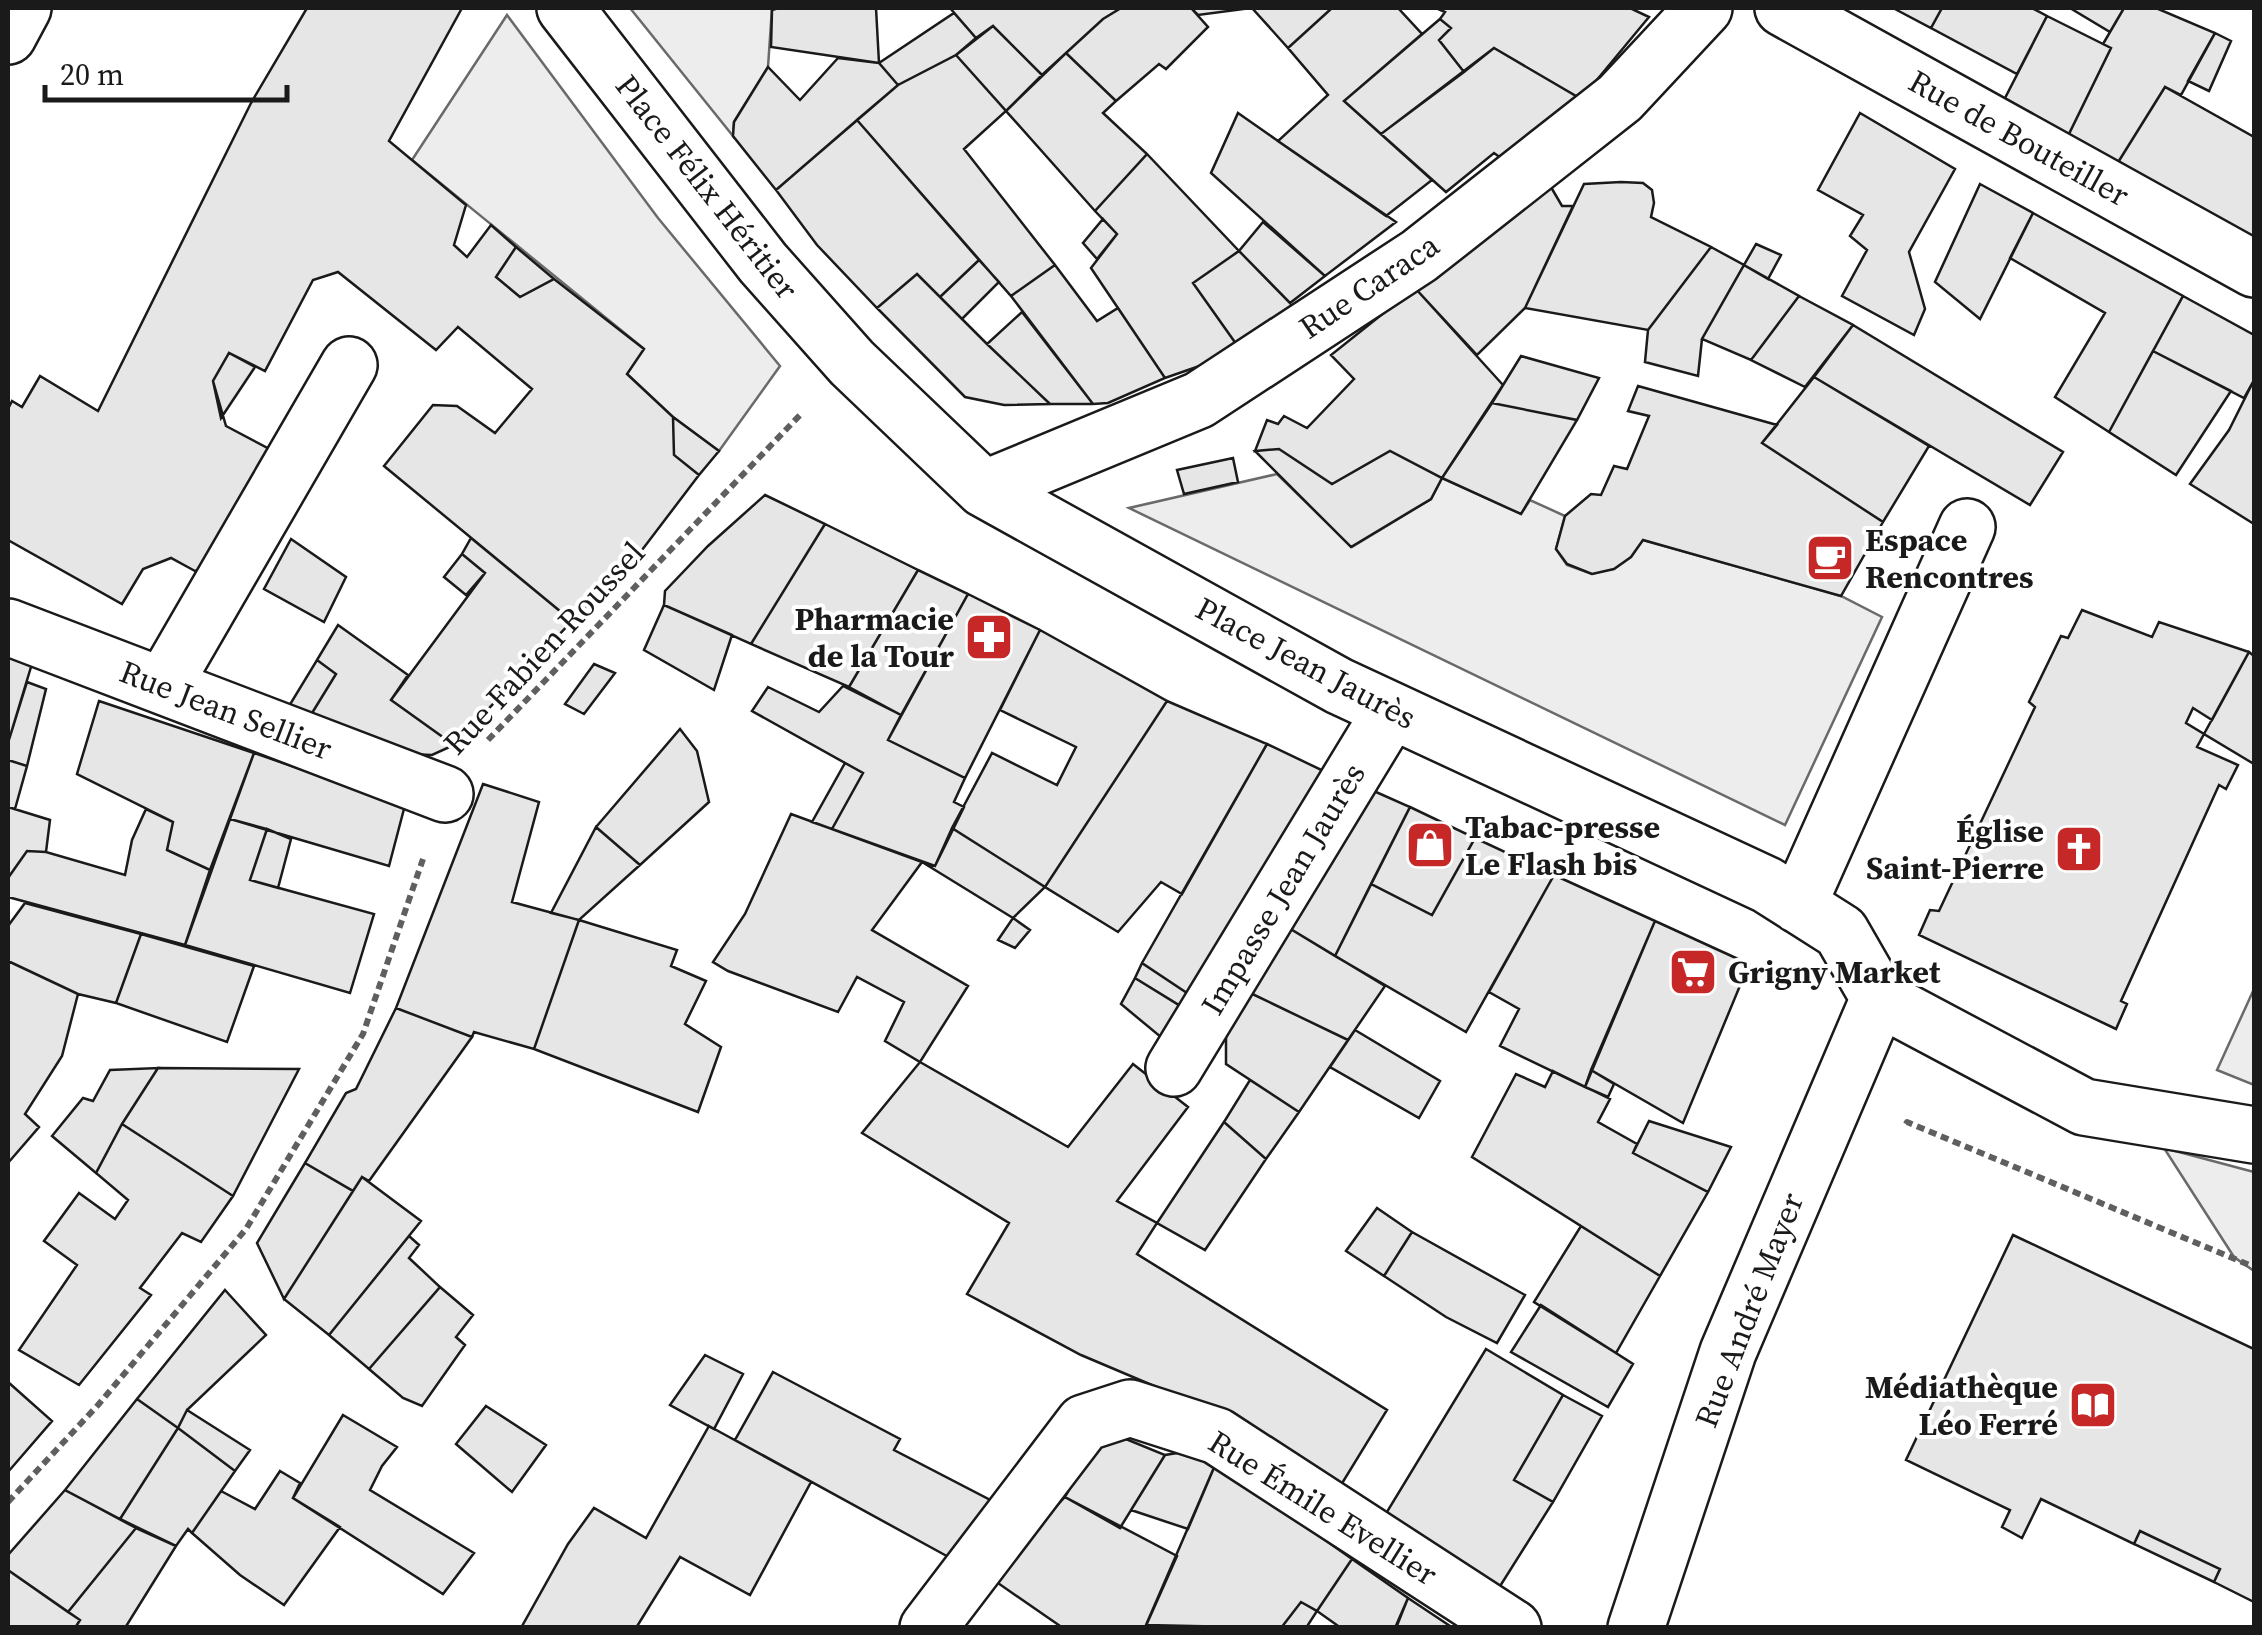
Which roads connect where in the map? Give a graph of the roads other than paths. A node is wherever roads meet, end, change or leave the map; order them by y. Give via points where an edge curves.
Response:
1 (22, 8) edge
2 (565, 8) edge
3 (1704, 8) edge
4 (1783, 8) edge
5 (8, 36) edge
6 (2254, 269) edge
7 (852, 364) joint
8 (350, 365) dead end
9 (984, 488) junction
10 (1967, 527) dead end
11 (8, 627) edge
12 (163, 686) junction
13 (1391, 710) junction
14 (445, 794) road end
15 (1798, 905) junction
16 (1878, 998) junction
17 (1174, 1068) dead end
18 (2254, 1135) edge
19 (928, 1628) edge
20 (1513, 1628) edge
21 (1636, 1628) edge

1 - 5 street
2 - 7 street, Place Félix Héritier via 763,263
3 - 9 street, Rue Caraca via 1620,98 1418,256 1199,400
4 - 6 street, Rue de Bouteiller
7 - 9 street, Place Jean Jaurès
8 - 12 street
9 - 13 street, Place Jean Jaurès
10 - 15 street
11 - 12 street, Rue Jean Sellier
12 - 14 street, Rue Jean Sellier
13 - 15 street, Place Jean Jaurès
13 - 17 street, Impasse Jean Jaurès
15 - 16 street, Place Jean Jaurès via 1841,932
16 - 18 street via 2084,1107
16 - 21 street, Rue André Mayer via 1728,1352
19 - 20 street, Rue Émile Evellier via 1084,1423 1130,1408 1217,1436

